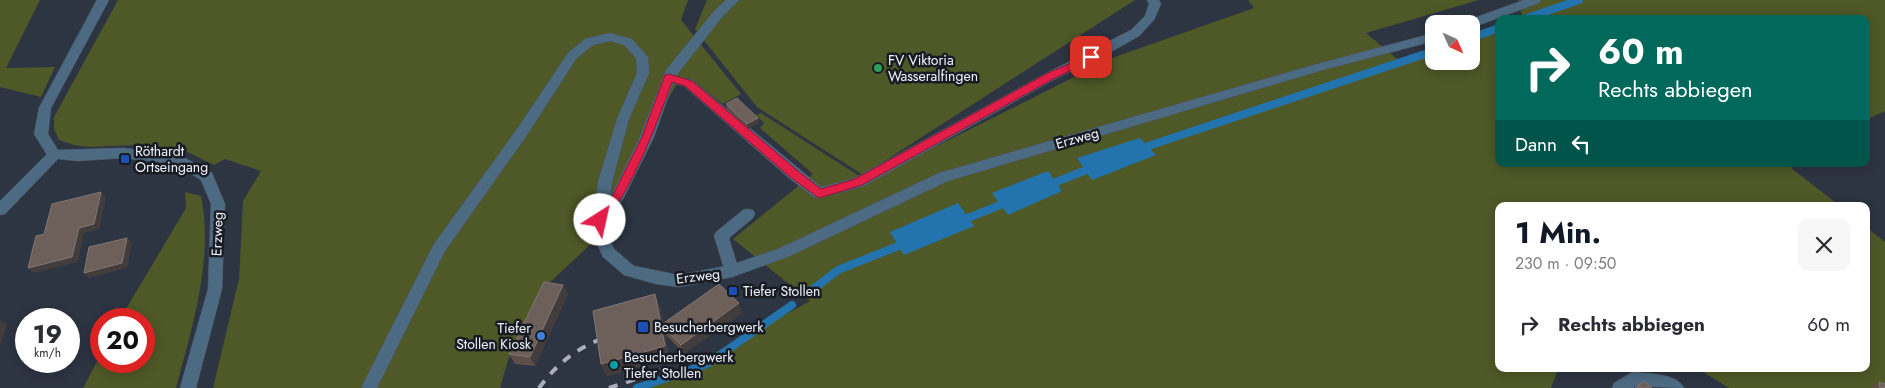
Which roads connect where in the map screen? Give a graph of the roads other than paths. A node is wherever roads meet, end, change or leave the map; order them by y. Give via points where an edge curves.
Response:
1 (103, 0) edge
2 (734, 0) edge
3 (1153, 0) edge
4 (1535, 0) edge
5 (1480, 20) edge
6 (1425, 39) edge
7 (669, 78) junction
8 (54, 155) junction
9 (0, 210) edge
10 (748, 214) dead end
11 (600, 220) junction
12 (732, 271) junction
13 (188, 388) edge
14 (369, 388) edge
15 (1620, 388) edge
16 (1676, 388) edge

1 - 8 street via 45,108 41,134
2 - 7 street via 719,13
3 - 7 street via 1155,4 1150,17 1135,33 858,182 819,193 688,83
4 - 5 street
6 - 12 street, Erzweg via 944,177 785,252
7 - 11 street via 647,137 618,195
8 - 9 street
8 - 13 street, Erzweg via 123,153 178,158 207,177 218,204 215,289
10 - 12 street via 721,236
11 - 12 street, Erzweg via 599,232 608,253 630,271 679,281
11 - 14 street, Erzweg via 604,182 623,119 643,73 642,57 628,42 610,37 589,42 572,56 439,248
15 - 16 street via 1633,379

